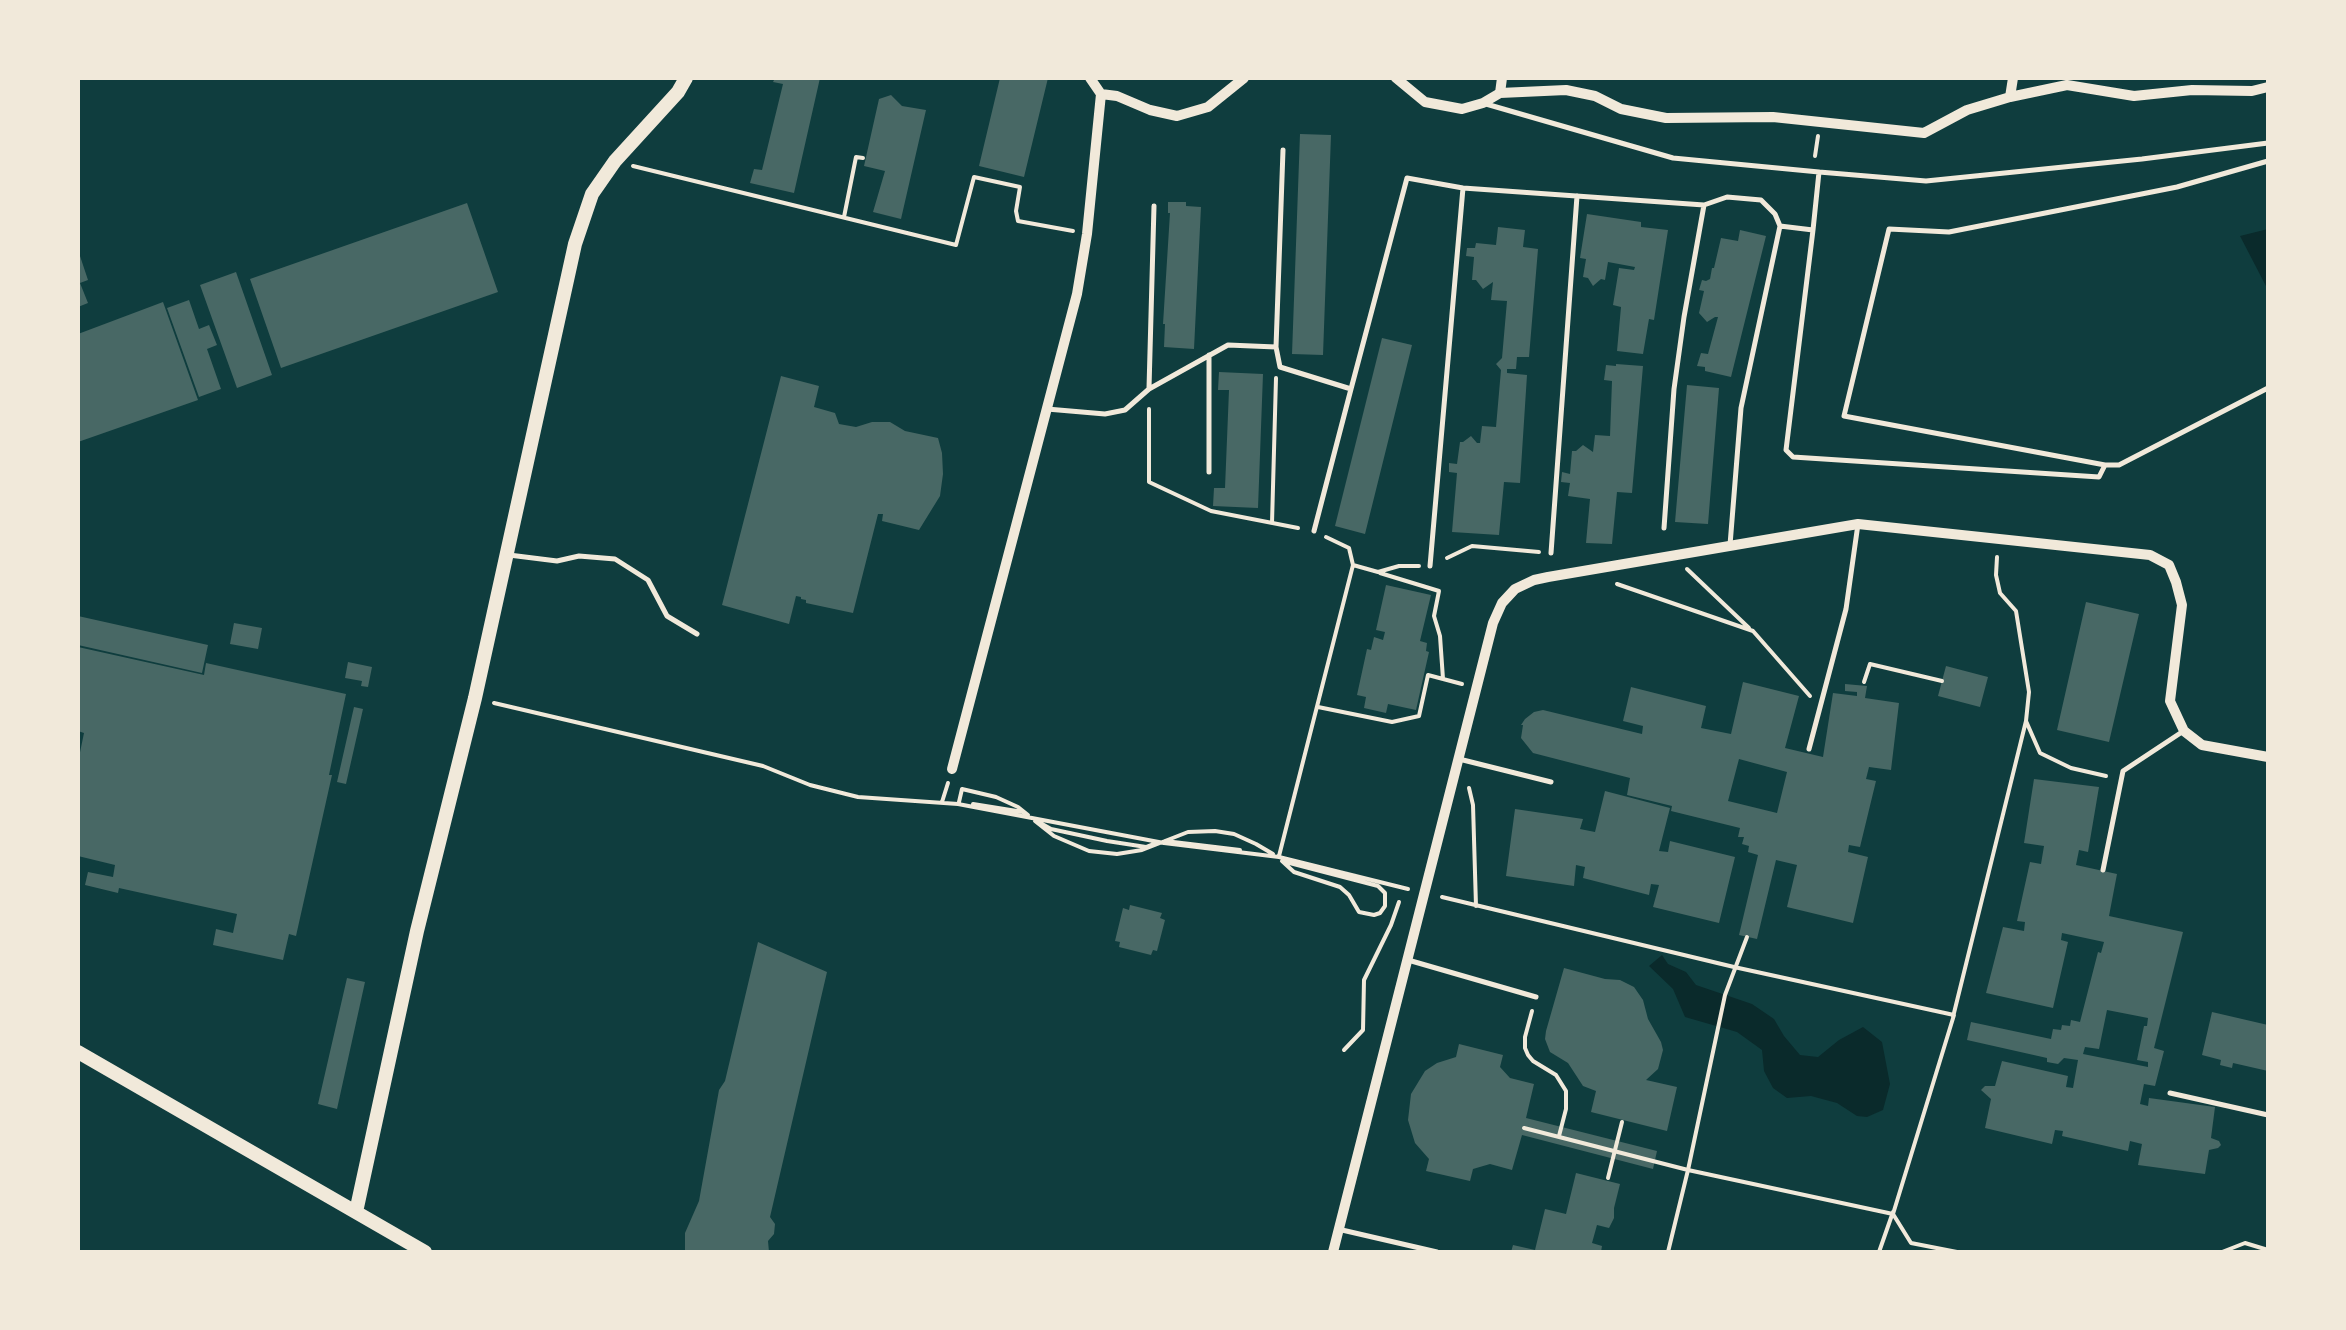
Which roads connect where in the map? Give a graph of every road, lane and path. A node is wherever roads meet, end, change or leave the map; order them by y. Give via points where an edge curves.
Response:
1 (686, 78) edge
2 (1090, 78) edge
3 (1244, 78) edge
4 (1396, 78) edge
5 (1502, 78) edge
6 (2013, 78) edge
7 (2268, 88) edge
8 (1500, 93) junction
9 (1101, 94) junction
10 (2010, 97) junction
11 (1483, 103) junction
12 (1821, 123) junction
13 (2268, 143) edge
14 (1283, 150) dead end
15 (863, 158) dead end
16 (615, 161) junction
17 (2268, 161) edge
18 (1816, 172) junction
19 (1463, 188) junction
20 (1577, 196) junction
21 (1704, 205) junction
22 (1154, 206) dead end
23 (844, 217) junction
24 (1780, 226) junction
25 (1813, 230) junction
26 (1088, 234) junction
27 (1276, 347) junction
28 (1209, 355) junction
29 (1280, 367) junction
30 (2268, 388) edge
31 (1150, 389) junction
32 (1351, 389) junction
33 (1047, 409) junction
34 (2105, 465) junction
35 (1209, 472) dead end
36 (1272, 523) dead end
37 (1858, 524) junction
38 (1664, 528) dead end
39 (1314, 531) dead end
40 (1998, 538) junction
41 (1730, 545) junction
42 (1551, 552) dead end
43 (506, 554) junction
44 (1673, 556) junction
45 (1353, 565) dead end
46 (1430, 566) dead end
47 (1378, 572) dead end
48 (1616, 584) dead end
49 (1753, 632) junction
50 (697, 634) dead end
51 (1443, 679) junction
52 (1942, 681) dead end
53 (1864, 682) dead end
54 (1477, 688) junction
55 (475, 698) junction
56 (1317, 707) junction
57 (1820, 707) junction
58 (2026, 721) junction
59 (2184, 731) junction
60 (1808, 749) dead end
61 (2268, 757) edge
62 (1458, 764) junction
63 (952, 769) dead end
64 (1552, 782) dead end
65 (2120, 785) junction
66 (1279, 858) junction
67 (2103, 870) dead end
68 (1422, 893) junction
69 (1399, 902) junction
70 (1476, 906) junction
71 (1382, 911) junction
72 (1747, 937) dead end
73 (1408, 960) junction
74 (1734, 968) junction
75 (1536, 997) joint
76 (1954, 1016) junction
77 (1344, 1050) dead end
78 (78, 1052) edge
79 (2170, 1094) dead end
80 (2268, 1115) edge
81 (1622, 1122) dead end
82 (1524, 1128) dead end
83 (1559, 1137) junction
84 (1614, 1151) junction
85 (1688, 1170) junction
86 (1608, 1178) dead end
87 (356, 1212) junction
88 (1893, 1214) junction
89 (1339, 1229) junction
90 (2268, 1250) edge
91 (425, 1252) edge
92 (1333, 1252) edge
93 (1437, 1252) edge
94 (1668, 1252) edge
95 (1880, 1252) edge
96 (1957, 1252) edge
97 (2222, 1252) edge

1 - 16 street
2 - 9 street
3 - 9 street via 1208,107 1178,116
4 - 11 street via 1425,102 1462,109
5 - 8 street
6 - 10 street
7 - 10 street via 2134,96 2067,85
8 - 11 street
8 - 12 street via 1566,90 1666,118
9 - 26 street
10 - 12 street via 1924,133
11 - 18 lane via 1673,158
12 - 18 path
13 - 18 lane via 1926,181
14 - 27 lane
15 - 23 path via 856,157
16 - 23 path
16 - 43 street via 592,194 575,244
17 - 34 lane via 2177,187 1948,232 1889,230 1844,416
18 - 25 lane
19 - 20 lane
19 - 32 lane via 1408,178
19 - 46 lane
20 - 21 lane
20 - 42 lane
21 - 24 lane via 1761,200
21 - 38 lane via 1674,388
22 - 31 lane
23 - 26 path via 956,244 974,176 1020,188 1018,221
24 - 25 lane
24 - 41 lane via 1740,408
25 - 34 lane via 1786,450 1793,457 2099,477
26 - 33 street
27 - 28 lane via 1228,345
27 - 29 lane
28 - 31 lane
28 - 35 lane
29 - 32 lane
29 - 36 path
30 - 34 lane via 2118,466
31 - 33 lane via 1125,410 1105,414
32 - 39 lane
33 - 63 street
37 - 40 street
37 - 41 street
37 - 57 lane via 1846,609
40 - 58 path via 1996,575 2000,594 2016,612 2029,692
40 - 59 street via 2150,555 2168,566 2182,605 2170,701
41 - 44 street
43 - 50 lane via 615,559 648,580 667,616
43 - 55 street
44 - 49 path
44 - 54 street via 1515,589 1493,623
45 - 56 path
47 - 51 path via 1438,592 1434,616
48 - 49 path
49 - 57 path
51 - 54 path
51 - 56 path via 1428,675 1419,716 1392,722
52 - 53 path via 1870,664
54 - 62 street
55 - 66 path via 763,766 858,797 958,804
55 - 87 street
56 - 66 path
57 - 60 lane
58 - 65 path via 2040,753
58 - 76 path
59 - 61 street via 2202,745
59 - 65 lane via 2123,771
62 - 64 lane
62 - 68 street
62 - 70 path via 1473,806
65 - 67 lane
66 - 66 path via 1168,840 1163,841 1146,847 1108,841 1051,829 1044,826 1034,819 1024,812 958,802 962,790 996,797 1018,807 1030,817 1054,836 1090,851 1117,854 1142,850 1155,844 1168,839 1188,832 1216,831
66 - 68 path
66 - 71 path via 1291,871 1340,887 1359,912
66 - 71 path via 1378,886 1386,895
68 - 69 path
68 - 70 path
68 - 73 street
69 - 71 path
69 - 77 path via 1364,980 1363,1030
70 - 74 path
72 - 74 path
73 - 75 lane
73 - 89 street
74 - 76 path
74 - 85 path
75 - 83 path via 1525,1048 1566,1091
76 - 88 path
78 - 87 street
79 - 80 lane
81 - 84 path
82 - 83 path
83 - 84 path
84 - 85 path
84 - 86 path
85 - 88 path
85 - 94 path
87 - 91 street
88 - 95 path
88 - 96 path via 1911,1243
89 - 92 street
89 - 93 lane
90 - 97 path via 2245,1243

